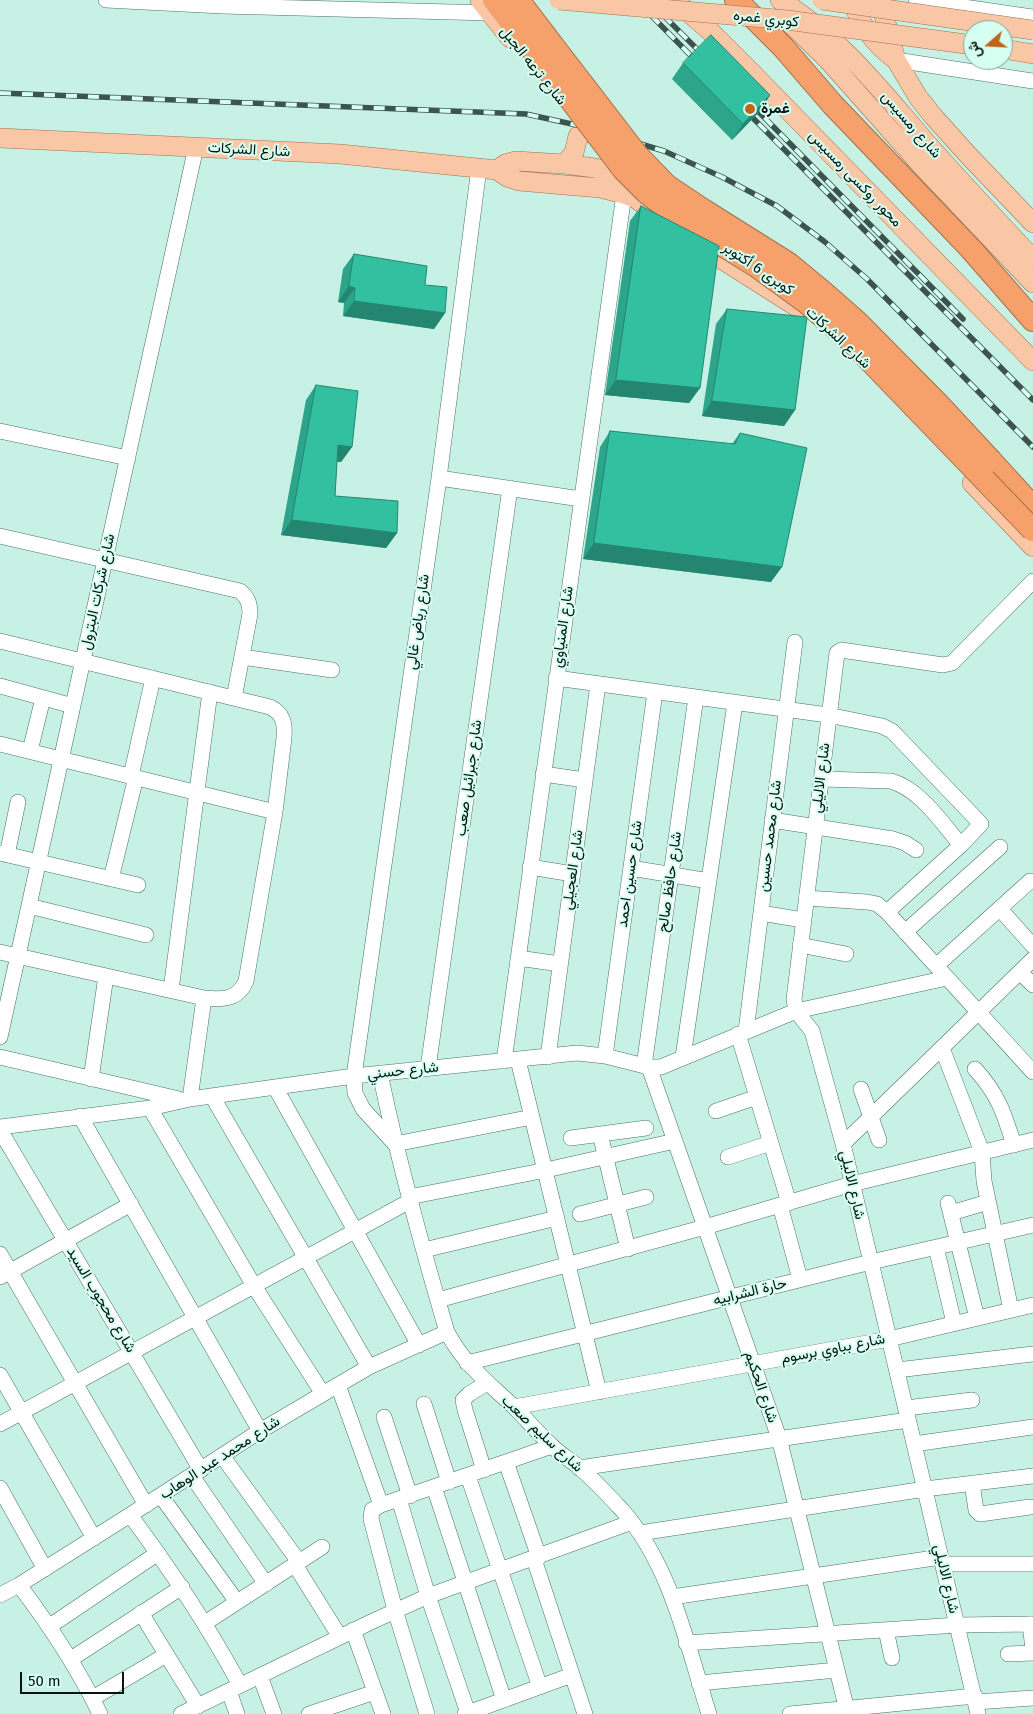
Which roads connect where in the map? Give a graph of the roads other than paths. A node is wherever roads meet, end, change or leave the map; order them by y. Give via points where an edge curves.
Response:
1 (106, 0) edge
2 (518, 0) edge
3 (559, 0) edge
4 (674, 0) edge
5 (736, 0) edge
6 (780, 0) edge
7 (822, 0) edge
8 (852, 0) edge
9 (880, 0) edge
10 (916, 0) edge
11 (488, 3) edge
12 (989, 5) edge
13 (1033, 17) edge
14 (787, 20) junction
15 (1033, 30) edge
16 (963, 44) edge
17 (1013, 51) edge
18 (1033, 54) edge
19 (896, 60) junction
20 (1033, 81) edge
21 (585, 133) junction
22 (0, 138) edge
23 (196, 147) junction
24 (564, 164) junction
25 (595, 168) junction
26 (488, 169) junction
27 (624, 194) junction
28 (1033, 223) edge
29 (675, 225) junction
30 (1033, 259) edge
31 (1033, 283) edge
32 (1033, 320) edge
33 (1033, 362) edge
34 (0, 432) edge
35 (128, 458) junction
36 (439, 478) junction
37 (510, 488) junction
38 (581, 499) junction
39 (1033, 507) edge
40 (1033, 530) edge
41 (0, 536) edge
42 (1033, 538) edge
43 (1033, 547) edge
44 (105, 560) junction
45 (1033, 581) edge
46 (0, 641) edge
47 (795, 642) dead end
48 (242, 656) junction
49 (82, 661) junction
50 (332, 670) dead end
51 (153, 678) junction
52 (556, 678) junction
53 (598, 684) junction
54 (0, 686) edge
55 (210, 692) junction
56 (655, 692) junction
57 (696, 697) junction
58 (43, 698) junction
59 (234, 698) junction
60 (736, 702) junction
61 (72, 706) junction
62 (786, 709) junction
63 (828, 715) junction
64 (0, 744) edge
65 (30, 750) junction
66 (61, 758) junction
67 (543, 774) junction
68 (134, 777) junction
69 (821, 779) junction
70 (585, 780) junction
71 (197, 792) junction
72 (18, 802) dead end
73 (274, 812) junction
74 (772, 820) junction
75 (815, 827) junction
76 (961, 845) junction
77 (1000, 847) dead end
78 (916, 850) dead end
79 (4, 854) edge
80 (38, 862) junction
81 (530, 867) junction
82 (631, 868) junction
83 (573, 874) junction
84 (671, 875) junction
85 (111, 879) junction
86 (709, 881) junction
87 (1030, 881) dead end
88 (138, 885) dead end
89 (806, 898) junction
90 (29, 906) junction
91 (1000, 909) junction
92 (887, 912) junction
93 (761, 913) junction
94 (803, 920) junction
95 (906, 932) junction
96 (146, 934) dead end
97 (800, 945) junction
98 (1033, 946) edge
99 (0, 952) edge
100 (846, 954) dead end
101 (18, 957) junction
102 (518, 958) junction
103 (1033, 959) edge
104 (560, 964) junction
105 (936, 966) junction
106 (1020, 972) junction
107 (106, 976) junction
108 (947, 978) junction
109 (1033, 985) edge
110 (171, 990) junction
111 (204, 998) junction
112 (796, 1011) junction
113 (978, 1012) junction
114 (742, 1033) junction
115 (0, 1037) edge
116 (942, 1048) junction
117 (605, 1056) junction
118 (0, 1057) edge
119 (548, 1057) junction
120 (684, 1058) junction
121 (511, 1060) junction
122 (647, 1067) junction
123 (428, 1068) junction
124 (975, 1069) dead end
125 (1033, 1072) edge
126 (380, 1073) junction
127 (354, 1076) junction
128 (91, 1079) junction
129 (275, 1087) junction
130 (861, 1089) dead end
131 (212, 1096) junction
132 (757, 1097) junction
133 (187, 1100) junction
134 (150, 1108) junction
135 (716, 1110) dead end
136 (80, 1116) junction
137 (532, 1117) junction
138 (871, 1117) junction
139 (0, 1126) edge
140 (646, 1128) dead end
141 (0, 1130) edge
142 (600, 1134) junction
143 (571, 1138) dead end
144 (879, 1140) dead end
145 (1033, 1140) edge
146 (675, 1141) junction
147 (771, 1143) junction
148 (395, 1144) junction
149 (842, 1144) junction
150 (1014, 1145) junction
151 (982, 1152) junction
152 (606, 1157) junction
153 (728, 1157) dead end
154 (546, 1170) junction
155 (852, 1184) junction
156 (646, 1197) dead end
157 (410, 1199) junction
158 (988, 1202) junction
159 (130, 1204) junction
160 (617, 1204) junction
161 (784, 1204) junction
162 (580, 1214) dead end
163 (557, 1218) junction
164 (1033, 1226) edge
165 (706, 1227) junction
166 (355, 1231) junction
167 (995, 1234) junction
168 (65, 1240) junction
169 (958, 1242) junction
170 (936, 1247) junction
171 (628, 1249) junction
172 (424, 1250) junction
173 (0, 1254) edge
174 (306, 1258) junction
175 (871, 1262) junction
176 (568, 1265) junction
177 (5, 1274) edge
178 (800, 1279) junction
179 (254, 1286) junction
180 (730, 1297) junction
181 (438, 1300) junction
182 (1033, 1305) edge
183 (1011, 1310) junction
184 (196, 1318) junction
185 (977, 1318) junction
186 (954, 1324) junction
187 (447, 1332) junction
188 (584, 1333) junction
189 (889, 1339) junction
190 (419, 1345) junction
191 (132, 1352) junction
192 (1033, 1354) edge
193 (468, 1363) junction
194 (753, 1364) junction
195 (369, 1367) junction
196 (897, 1370) junction
197 (0, 1374) edge
198 (75, 1383) junction
199 (487, 1384) junction
200 (338, 1385) junction
201 (599, 1392) junction
202 (323, 1394) junction
203 (972, 1400) dead end
204 (424, 1404) dead end
205 (514, 1407) junction
206 (22, 1412) junction
207 (907, 1414) junction
208 (384, 1417) dead end
209 (0, 1424) edge
210 (1033, 1427) edge
211 (260, 1431) junction
212 (779, 1438) junction
213 (914, 1444) junction
214 (552, 1446) junction
215 (223, 1456) junction
216 (506, 1462) junction
217 (580, 1468) junction
218 (484, 1470) junction
219 (197, 1473) junction
220 (468, 1476) junction
221 (1033, 1476) edge
222 (448, 1482) junction
223 (972, 1483) junction
224 (434, 1487) junction
225 (0, 1488) edge
226 (925, 1489) junction
227 (161, 1496) junction
228 (404, 1498) junction
229 (146, 1505) junction
230 (382, 1505) junction
231 (1030, 1507) dead end
232 (796, 1509) junction
233 (130, 1515) junction
234 (636, 1528) junction
235 (94, 1538) junction
236 (322, 1547) dead end
237 (158, 1553) junction
238 (536, 1558) junction
239 (942, 1560) junction
240 (297, 1563) junction
241 (1033, 1564) edge
242 (45, 1569) junction
243 (500, 1570) junction
244 (814, 1576) junction
245 (466, 1583) junction
246 (266, 1584) junction
247 (19, 1585) junction
248 (182, 1586) junction
249 (0, 1595) edge
250 (428, 1596) junction
251 (672, 1597) junction
252 (237, 1602) junction
253 (395, 1610) junction
254 (141, 1613) junction
255 (205, 1624) junction
256 (1031, 1624) edge
257 (958, 1625) junction
258 (50, 1626) junction
259 (886, 1630) junction
260 (346, 1634) junction
261 (828, 1634) junction
262 (686, 1643) junction
263 (1033, 1649) edge
264 (1033, 1653) edge
265 (1008, 1654) dead end
266 (166, 1655) junction
267 (892, 1658) dead end
268 (71, 1659) junction
269 (837, 1670) junction
270 (572, 1675) junction
271 (260, 1676) junction
272 (699, 1683) junction
273 (540, 1687) junction
274 (234, 1688) junction
275 (375, 1692) junction
276 (93, 1698) junction
277 (1033, 1698) edge
278 (976, 1704) edge
279 (495, 1707) edge
280 (192, 1711) edge
281 (848, 1711) edge
282 (466, 1713) edge
283 (580, 1713) edge
284 (100, 1714) edge
285 (237, 1714) edge
286 (274, 1714) edge
287 (309, 1714) edge
288 (383, 1714) edge
289 (427, 1714) edge
290 (709, 1714) edge
291 (790, 1714) edge

1 - 11 street via 222,6
2 - 39 highway, كوبرى 6 أكتوبر, bridge via 644,163 667,186 789,264 824,293 940,405
3 - 14 main road, كوبري غمره, bridge
4 - 33 main road, محور روكسى رمسيس via 753,74
5 - 32 highway via 971,249
6 - 30 main road, شارع رمسيس via 823,30 846,52
7 - 15 main road, bridge
8 - 19 main road, شارع رمسيس via 868,32 883,51
9 - 19 main road, شارع رمسيس
10 - 12 street
11 - 21 main road, شارع ترعه الجبل
11 - 40 highway, كوبرى 6 أكتوبر, bridge via 624,170 647,193 688,224 799,296 846,336
12 - 13 street
14 - 16 main road, كوبري غمره, bridge
14 - 31 main road via 828,60 922,166
17 - 18 main road
19 - 20 street
19 - 28 main road, شارع رمسيس via 906,80 933,116
21 - 24 main road via 578,136 574,153
21 - 25 main road, شارع ترعه الجبل via 595,142
22 - 23 main road, شارع الشركات
23 - 26 main road, شارع الشركات via 340,154
23 - 35 street, شارع شركات البترول
24 - 25 main road, شارع الشركات
24 - 26 main road, شارع الشركات via 516,161
25 - 29 main road, شارع الشركات via 627,181
26 - 27 main road, شارع الشركات via 519,181 600,188
26 - 36 street, شارع رياض غالي
27 - 29 main road, شارع الشركات
27 - 38 street, شارع المنياوي
29 - 42 main road, شارع الشركات via 819,317
29 - 43 main road, شارع الشركات via 810,316 833,336
34 - 35 street
35 - 44 street, شارع شركات البترول
36 - 37 street
36 - 127 street, شارع رياض غالي
37 - 38 street
37 - 123 street, شارع جبرائيل صعب
38 - 52 street, شارع المنياوي
41 - 44 street
44 - 48 street via 240,591 250,605
44 - 49 street, شارع شركات البترول
45 - 63 street, شارع الاليلي via 952,663 943,665 841,650 836,654
46 - 49 street
47 - 62 street, شارع محمد حسين
48 - 50 street
48 - 59 street
49 - 51 street
49 - 61 street, شارع شركات البترول
51 - 55 street
51 - 68 street
52 - 53 street
52 - 67 street, شارع المنياوي
53 - 56 street
53 - 70 street, شارع العجيلي
54 - 58 street
55 - 59 street
55 - 71 street
56 - 57 street
56 - 82 street, شارع حسين احمد
57 - 60 street
57 - 84 street, شارع حافظ صالح
58 - 61 street
58 - 65 street
59 - 73 street via 270,707 281,716 285,730
60 - 62 street
60 - 86 street
61 - 66 street, شارع شركات البترول
62 - 63 street
62 - 74 street, شارع محمد حسين
63 - 69 street, شارع الاليلي
63 - 76 street via 882,726 898,735 981,824
64 - 65 street
65 - 66 street
66 - 68 street
66 - 80 street, شارع شركات البترول
67 - 70 street
67 - 81 street, شارع المنياوي
68 - 71 street
68 - 85 street
69 - 75 street, شارع الاليلي
69 - 76 street via 891,780 902,784 924,803
70 - 83 street, شارع العجيلي
71 - 73 street
71 - 110 street
72 - 79 street
73 - 111 street via 246,981 239,993 233,996
74 - 75 street
74 - 93 street, شارع محمد حسين
75 - 78 street via 893,838
75 - 89 street, شارع الاليلي
76 - 92 street
77 - 95 street
79 - 80 street
80 - 85 street
80 - 90 street, شارع شركات البترول
81 - 83 street
81 - 102 street, شارع المنياوي
82 - 84 street
82 - 117 street, شارع حسين احمد
83 - 104 street, شارع العجيلي
84 - 86 street
84 - 122 street, شارع حافظ صالح
85 - 88 street
86 - 120 street
87 - 91 street
89 - 92 street via 867,902 877,904
89 - 94 street, شارع الاليلي
90 - 96 street
90 - 101 street, شارع شركات البترول
91 - 98 street
91 - 105 street
92 - 95 street
93 - 94 street
93 - 114 street, شارع محمد حسين
94 - 97 street, شارع الاليلي
95 - 105 street
97 - 100 street
97 - 112 street, شارع الاليلي via 794,999
99 - 101 street
101 - 107 street
101 - 115 street, شارع شركات البترول
102 - 104 street
102 - 121 street, شارع المنياوي
103 - 106 street
104 - 119 street, شارع العجيلي
105 - 108 street
106 - 109 street
106 - 113 street
107 - 110 street
107 - 128 street
108 - 112 street, شارع حسني
108 - 113 street
110 - 111 street
111 - 133 street
112 - 114 street, شارع حسني
112 - 149 street, شارع الاليلي via 812,1031
113 - 116 street
113 - 125 street
114 - 120 street, شارع حسني
114 - 132 street
116 - 138 street
116 - 151 street
117 - 119 street, شارع حسني via 577,1053
117 - 122 street, شارع حسني
118 - 128 street
119 - 121 street, شارع حسني
120 - 122 street, شارع حسني via 661,1067
121 - 123 street, شارع حسني
121 - 137 street
122 - 146 street, شارع الحكيم
123 - 126 street, شارع حسني
124 - 150 street via 1001,1105
126 - 127 street, شارع حسني
126 - 148 street, شارع سليم صعب
127 - 129 street, شارع حسني
127 - 148 street, شارع سليم صعب via 355,1093 363,1109
128 - 133 street
129 - 131 street, شارع حسني
129 - 166 street
130 - 138 street
131 - 133 street, شارع حسني
131 - 174 street
132 - 135 street
132 - 147 street
133 - 134 street, شارع حسني
134 - 136 street, شارع حسني
134 - 179 street
136 - 139 street, شارع حسني
136 - 159 street
137 - 148 street
137 - 154 street
138 - 144 street
138 - 149 street
140 - 142 street
141 - 168 street, شارع محجوب السيد
142 - 143 street
142 - 152 street
145 - 150 street
146 - 152 street
146 - 165 street, شارع الحكيم
147 - 153 street
147 - 161 street
148 - 157 street, شارع سليم صعب
149 - 155 street, شارع الاليلي
150 - 151 street
151 - 155 street
151 - 158 street
152 - 154 street
152 - 160 street
154 - 157 street
154 - 163 street
155 - 161 street
155 - 175 street, شارع الاليلي
156 - 160 street
157 - 166 street
157 - 172 street, شارع سليم صعب
158 - 167 street
158 - 169 street via 949,1208
159 - 168 street
159 - 184 street
160 - 162 street
160 - 171 street
161 - 165 street
161 - 178 street
163 - 172 street
163 - 176 street
164 - 167 street, حارة الشرابيه
165 - 171 street
165 - 180 street, شارع الحكيم
166 - 174 street
166 - 190 street
167 - 169 street, حارة الشرابيه
167 - 183 street
168 - 177 street
168 - 191 street, شارع محجوب السيد
169 - 170 street, حارة الشرابيه
169 - 185 street
170 - 175 street, حارة الشرابيه
170 - 186 street
171 - 176 street
172 - 181 street, شارع سليم صعب
173 - 177 street
174 - 179 street
174 - 195 street
175 - 178 street, حارة الشرابيه
175 - 189 street, شارع الاليلي
176 - 181 street
176 - 188 street
177 - 198 street
178 - 180 street, حارة الشرابيه
179 - 184 street
179 - 202 street
180 - 188 street, حارة الشرابيه
180 - 194 street, شارع الحكيم
181 - 187 street, شارع سليم صعب
182 - 183 street, شارع بباوي برسوم
183 - 185 street, شارع بباوي برسوم
184 - 191 street
184 - 211 street
185 - 186 street, شارع بباوي برسوم
186 - 189 street, شارع بباوي برسوم
187 - 190 street, شارع محمد عبد الوهاب
187 - 193 street, شارع سليم صعب via 456,1350
188 - 193 street, حارة الشرابيه
188 - 201 street
189 - 194 street, شارع بباوي برسوم
189 - 196 street, شارع الاليلي
190 - 195 street, شارع محمد عبد الوهاب
191 - 198 street
191 - 219 street, شارع محجوب السيد
192 - 196 street
193 - 199 street, شارع سليم صعب
194 - 201 street, شارع بباوي برسوم
194 - 212 street, شارع الحكيم
195 - 200 street, شارع محمد عبد الوهاب
196 - 207 street, شارع الاليلي
197 - 206 street
198 - 206 street
198 - 229 street
199 - 205 street, شارع سليم صعب
199 - 218 street via 463,1400
200 - 202 street, شارع محمد عبد الوهاب
200 - 230 street
201 - 205 street, شارع بباوي برسوم
202 - 211 street, شارع محمد عبد الوهاب
203 - 207 street
204 - 222 street
205 - 214 street, شارع سليم صعب
206 - 209 street
206 - 235 street
207 - 212 street
207 - 213 street, شارع الاليلي
208 - 228 street
210 - 213 street
211 - 215 street, شارع محمد عبد الوهاب
212 - 217 street
212 - 232 street, شارع الحكيم
213 - 226 street, شارع الاليلي
214 - 216 street
214 - 217 street, شارع سليم صعب
215 - 219 street, شارع محمد عبد الوهاب
215 - 240 street
216 - 218 street
216 - 238 street
217 - 234 street, شارع سليم صعب
218 - 220 street
219 - 227 street, شارع محمد عبد الوهاب
219 - 246 street, شارع محجوب السيد
220 - 222 street
220 - 243 street
221 - 223 street
222 - 224 street
223 - 226 street
223 - 231 street via 976,1510 980,1514
224 - 228 street
224 - 245 street
225 - 242 street
226 - 232 street
226 - 239 street, شارع الاليلي
227 - 229 street, شارع محمد عبد الوهاب
227 - 252 street
228 - 230 street
228 - 250 street
229 - 233 street, شارع محمد عبد الوهاب
230 - 253 street via 370,1514
232 - 234 street
232 - 244 street, شارع الحكيم
233 - 235 street, شارع محمد عبد الوهاب
233 - 237 street
234 - 238 street
234 - 251 street, شارع سليم صعب via 655,1558
235 - 242 street, شارع محمد عبد الوهاب
236 - 240 street
237 - 248 street
237 - 258 street
238 - 243 street
238 - 270 street
239 - 241 street
239 - 244 street
239 - 257 street, شارع الاليلي
240 - 246 street
240 - 260 street
242 - 247 street, شارع محمد عبد الوهاب
243 - 245 street
243 - 273 street
244 - 251 street
244 - 261 street, شارع الحكيم
245 - 250 street
245 - 279 street
246 - 252 street
247 - 249 street, شارع محمد عبد الوهاب
247 - 258 street
248 - 254 street
248 - 255 street
250 - 253 street
250 - 282 street
251 - 262 street, شارع سليم صعب
252 - 255 street
253 - 260 street
253 - 289 street
254 - 266 street
254 - 268 street
255 - 274 street
256 - 257 street
256 - 263 street
257 - 259 street
257 - 278 street, شارع الاليلي
258 - 268 street
259 - 261 street
259 - 267 street
260 - 271 street
260 - 275 street
261 - 262 street
261 - 269 street, شارع الحكيم
262 - 272 street, شارع سليم صعب
264 - 265 street
266 - 276 street
266 - 280 street
268 - 276 street
269 - 272 street
269 - 281 street, شارع الحكيم
270 - 273 street
270 - 283 street
271 - 274 street
271 - 286 street
272 - 290 street, شارع سليم صعب
273 - 279 street
274 - 280 street
274 - 285 street
275 - 287 street
275 - 288 street
276 - 284 street
277 - 278 street
278 - 281 street
279 - 282 street
281 - 291 street

